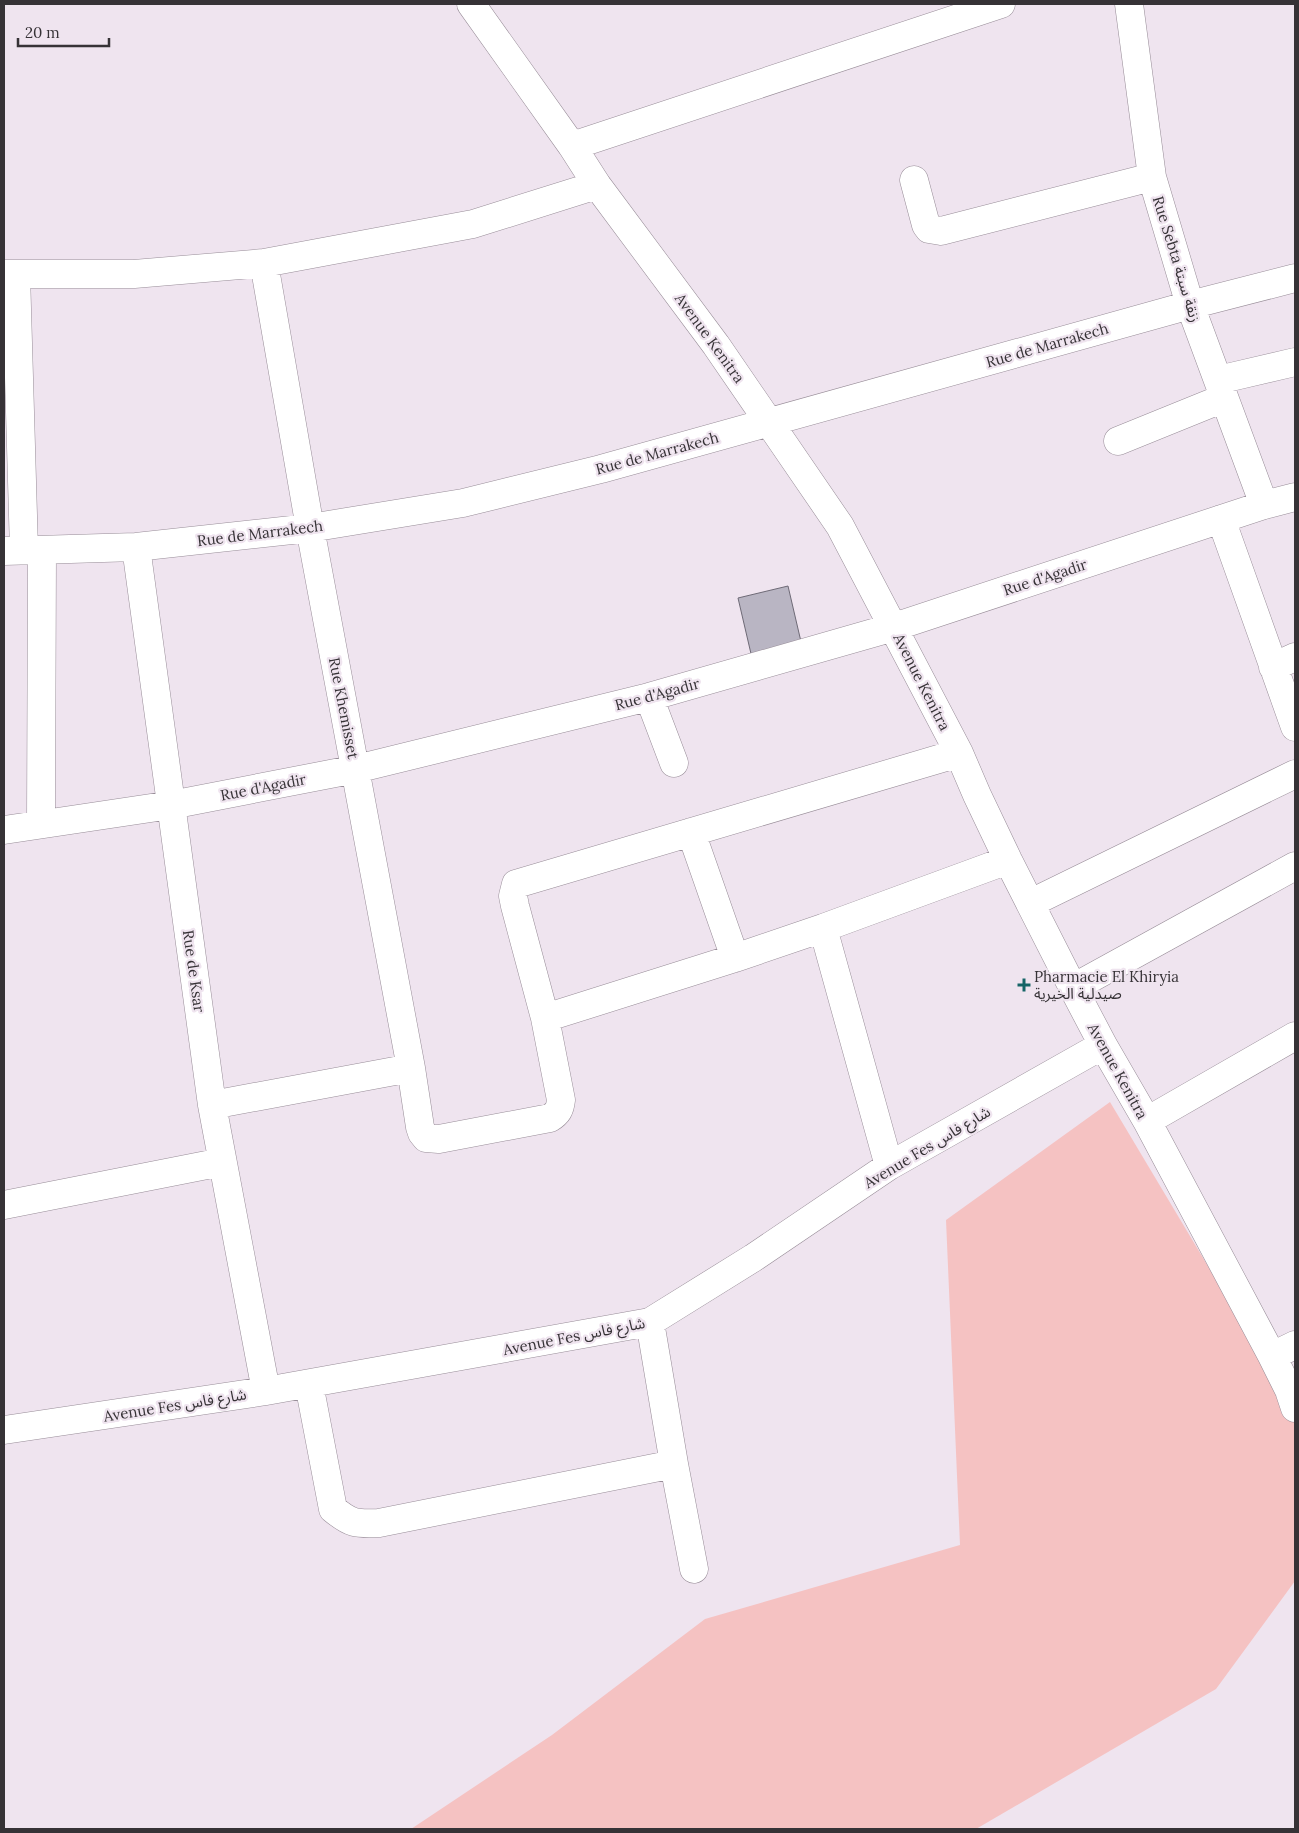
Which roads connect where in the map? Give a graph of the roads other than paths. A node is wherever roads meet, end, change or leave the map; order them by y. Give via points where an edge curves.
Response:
1 (471, 4) edge
2 (1001, 4) edge
3 (1129, 4) edge
4 (572, 146) junction
5 (1152, 177) junction
6 (914, 180) dead end
7 (598, 185) junction
8 (264, 263) junction
9 (10, 274) edge
10 (1295, 278) edge
11 (1190, 304) junction
12 (1295, 362) edge
13 (1221, 389) junction
14 (770, 422) junction
15 (1118, 441) dead end
16 (1295, 497) edge
17 (1264, 505) junction
18 (1221, 519) junction
19 (310, 528) junction
20 (136, 547) junction
21 (23, 551) edge
22 (894, 627) junction
23 (1284, 662) edge
24 (649, 697) junction
25 (1295, 727) edge
26 (959, 753) junction
27 (674, 763) dead end
28 (356, 770) junction
29 (1295, 774) edge
30 (171, 805) junction
31 (41, 824) junction
32 (4, 830) edge
33 (691, 832) junction
34 (1008, 860) junction
35 (1295, 866) edge
36 (1031, 903) junction
37 (823, 928) junction
38 (735, 958) junction
39 (1073, 988) junction
40 (545, 1018) junction
41 (1295, 1036) edge
42 (1102, 1045) junction
43 (412, 1068) junction
44 (212, 1105) junction
45 (1147, 1121) junction
46 (222, 1162) junction
47 (890, 1166) junction
48 (4, 1205) edge
49 (650, 1322) junction
50 (1283, 1350) edge
51 (309, 1384) junction
52 (266, 1392) junction
53 (1295, 1408) edge
54 (4, 1430) edge
55 (674, 1464) junction
56 (694, 1569) dead end

1 - 4 street, Avenue Kenitra
2 - 4 street
3 - 5 street, Rue Sebta زنقة سبتة
4 - 7 street, Avenue Kenitra
5 - 6 street via 941,231 926,226
5 - 11 street, Rue Sebta زنقة سبتة
7 - 8 street via 473,224
7 - 14 street, Avenue Kenitra
8 - 9 street via 134,274
8 - 19 street, Rue Khemisset
9 - 21 street
10 - 11 street, Rue de Marrakech
11 - 13 street, Rue Sebta زنقة سبتة
11 - 14 street, Rue de Marrakech
12 - 13 street
13 - 15 street
13 - 17 street, Rue Sebta زنقة سبتة
14 - 19 street, Rue de Marrakech via 463,503
14 - 22 street, Avenue Kenitra via 840,526
16 - 17 street, Rue d'Agadir
17 - 18 street, Rue d'Agadir
18 - 22 street, Rue d'Agadir
18 - 23 street
19 - 20 street, Rue de Marrakech
19 - 28 street, Rue Khemisset
20 - 21 street, Rue de Marrakech
20 - 30 street, Rue de Ksar
21 - 31 street
22 - 24 street, Rue d'Agadir
22 - 26 street, Avenue Kenitra
23 - 25 street
24 - 27 street
24 - 28 street, Rue d'Agadir
26 - 33 street
26 - 34 street, Avenue Kenitra
28 - 30 street, Rue d'Agadir
28 - 43 street, Rue Khemisset
29 - 36 street
30 - 31 street, Rue d'Agadir
30 - 44 street, Rue de Ksar
31 - 32 street, Rue d'Agadir
33 - 38 street
33 - 40 street via 516,884 514,906
34 - 36 street, Avenue Kenitra
34 - 37 street
35 - 39 street
36 - 39 street, Avenue Kenitra
37 - 38 street
37 - 47 street
38 - 40 street
39 - 42 street, Avenue Kenitra
40 - 43 street, Rue Khemisset via 561,1100 557,1113 550,1118 428,1139 422,1133
41 - 45 street
42 - 45 street, Avenue Kenitra
42 - 47 street, Avenue Fes شارع فاس
43 - 44 street
44 - 46 street, Rue de Ksar
45 - 50 street, Avenue Kenitra
46 - 48 street
46 - 52 street, Rue de Ksar
47 - 49 street, Avenue Fes شارع فاس via 760,1254
49 - 51 street, Avenue Fes شارع فاس
49 - 55 street
50 - 53 street, Avenue Kenitra
51 - 52 street, Avenue Fes شارع فاس
51 - 55 street via 333,1509 348,1522 379,1523
52 - 54 street, Avenue Fes شارع فاس
55 - 56 street

